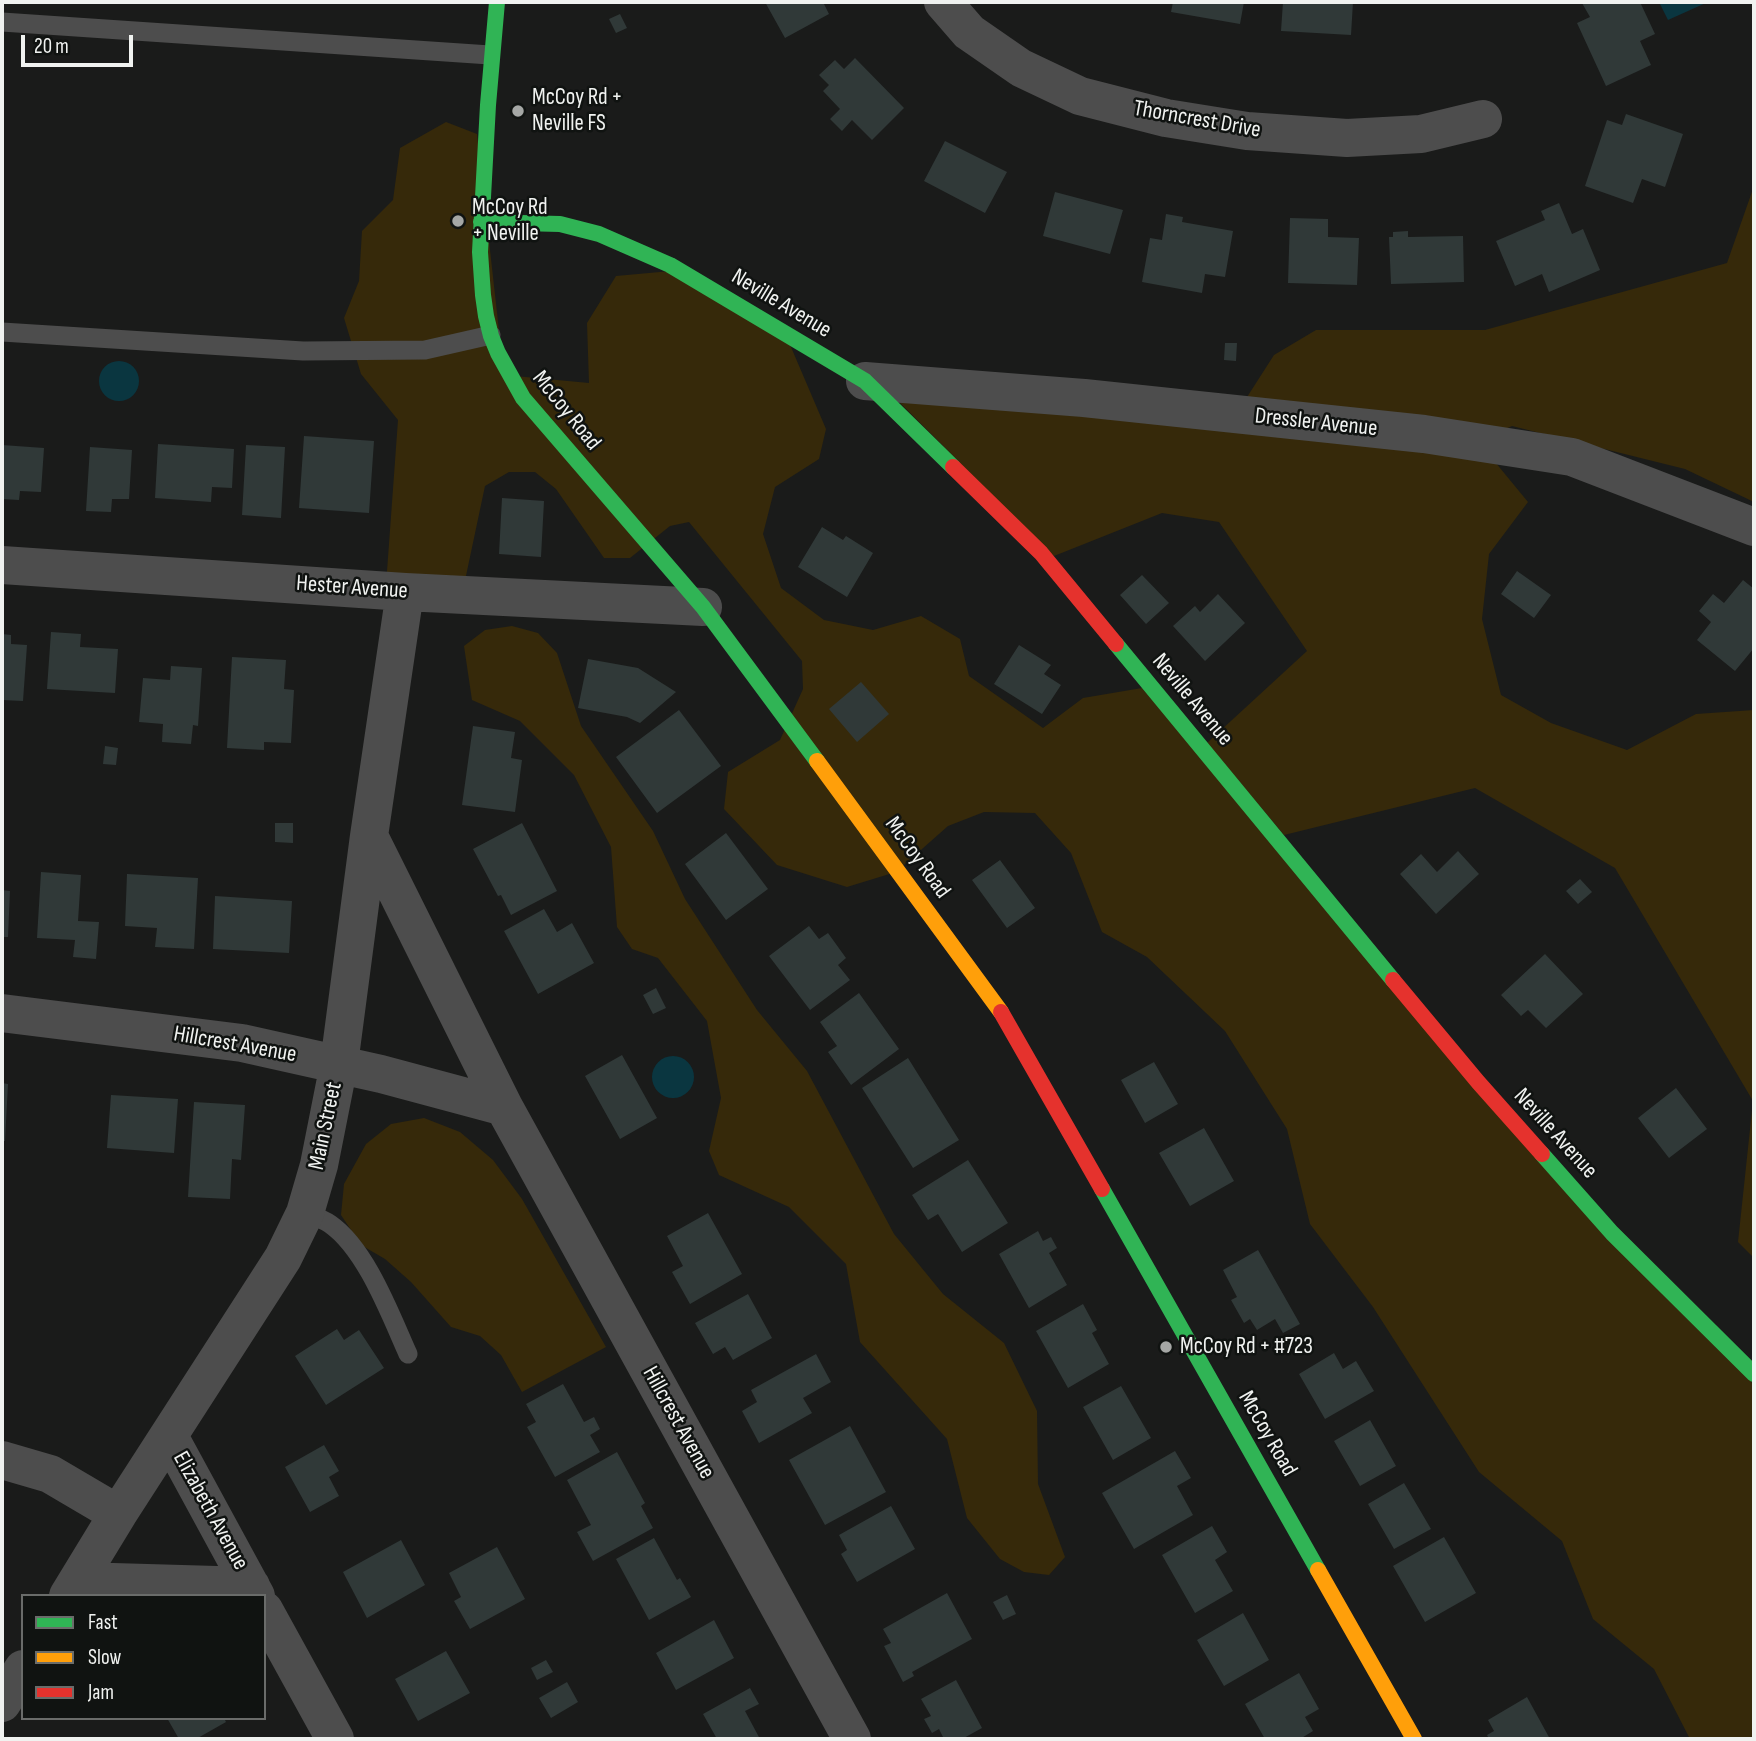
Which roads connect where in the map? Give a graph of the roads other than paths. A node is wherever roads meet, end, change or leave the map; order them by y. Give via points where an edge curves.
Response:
1 (497, 2) edge
2 (943, 2) edge
3 (2, 22) edge
4 (490, 55) junction
5 (1483, 119) dead end
6 (481, 222) junction
7 (2, 332) edge
8 (491, 335) junction
9 (865, 381) junction
10 (1754, 527) edge
11 (2, 565) edge
12 (405, 592) junction
13 (703, 607) junction
14 (369, 836) junction
15 (2, 1013) edge
16 (339, 1065) junction
17 (504, 1107) junction
18 (305, 1213) junction
19 (408, 1354) dead end
20 (1754, 1374) edge
21 (169, 1436) junction
22 (2, 1460) edge
23 (118, 1514) junction
24 (73, 1588) edge
25 (196, 1594) edge
26 (255, 1594) edge
27 (266, 1613) edge
28 (21, 1673) edge
29 (2, 1703) edge
30 (335, 1739) edge
31 (852, 1739) edge
32 (1414, 1739) edge

1 - 4 street, McCoy Road
2 - 5 street, Thorncrest Drive via 969,32 1021,68 1080,96 1166,118 1247,131 1347,138 1421,134
3 - 4 lane
4 - 6 street, McCoy Road
6 - 8 street, McCoy Road via 482,291
6 - 9 street, Neville Avenue via 559,224 599,234 670,265
7 - 8 lane via 303,351 425,350
8 - 13 street, McCoy Road via 523,398
9 - 10 street, Dressler Avenue via 1084,398 1411,433 1572,457
9 - 20 street, Neville Avenue via 1041,553 1478,1082 1612,1233
11 - 12 street, Hester Avenue
12 - 13 street, Hester Avenue
12 - 14 street, Main Street
13 - 32 street, McCoy Road via 998,1006
14 - 16 street, Main Street
14 - 17 street, Hillcrest Avenue
15 - 16 street, Hillcrest Avenue via 242,1043
16 - 17 street, Hillcrest Avenue
16 - 18 street, Main Street
17 - 31 street, Hillcrest Avenue
18 - 19 lane via 346,1238 372,1276
18 - 21 street, Main Street via 283,1258
21 - 23 street, Main Street
21 - 26 street, Elizabeth Avenue
22 - 23 street via 50,1474
23 - 24 street, Main Street
24 - 25 street, Elizabeth Avenue
27 - 30 street, Elizabeth Avenue
28 - 29 street

